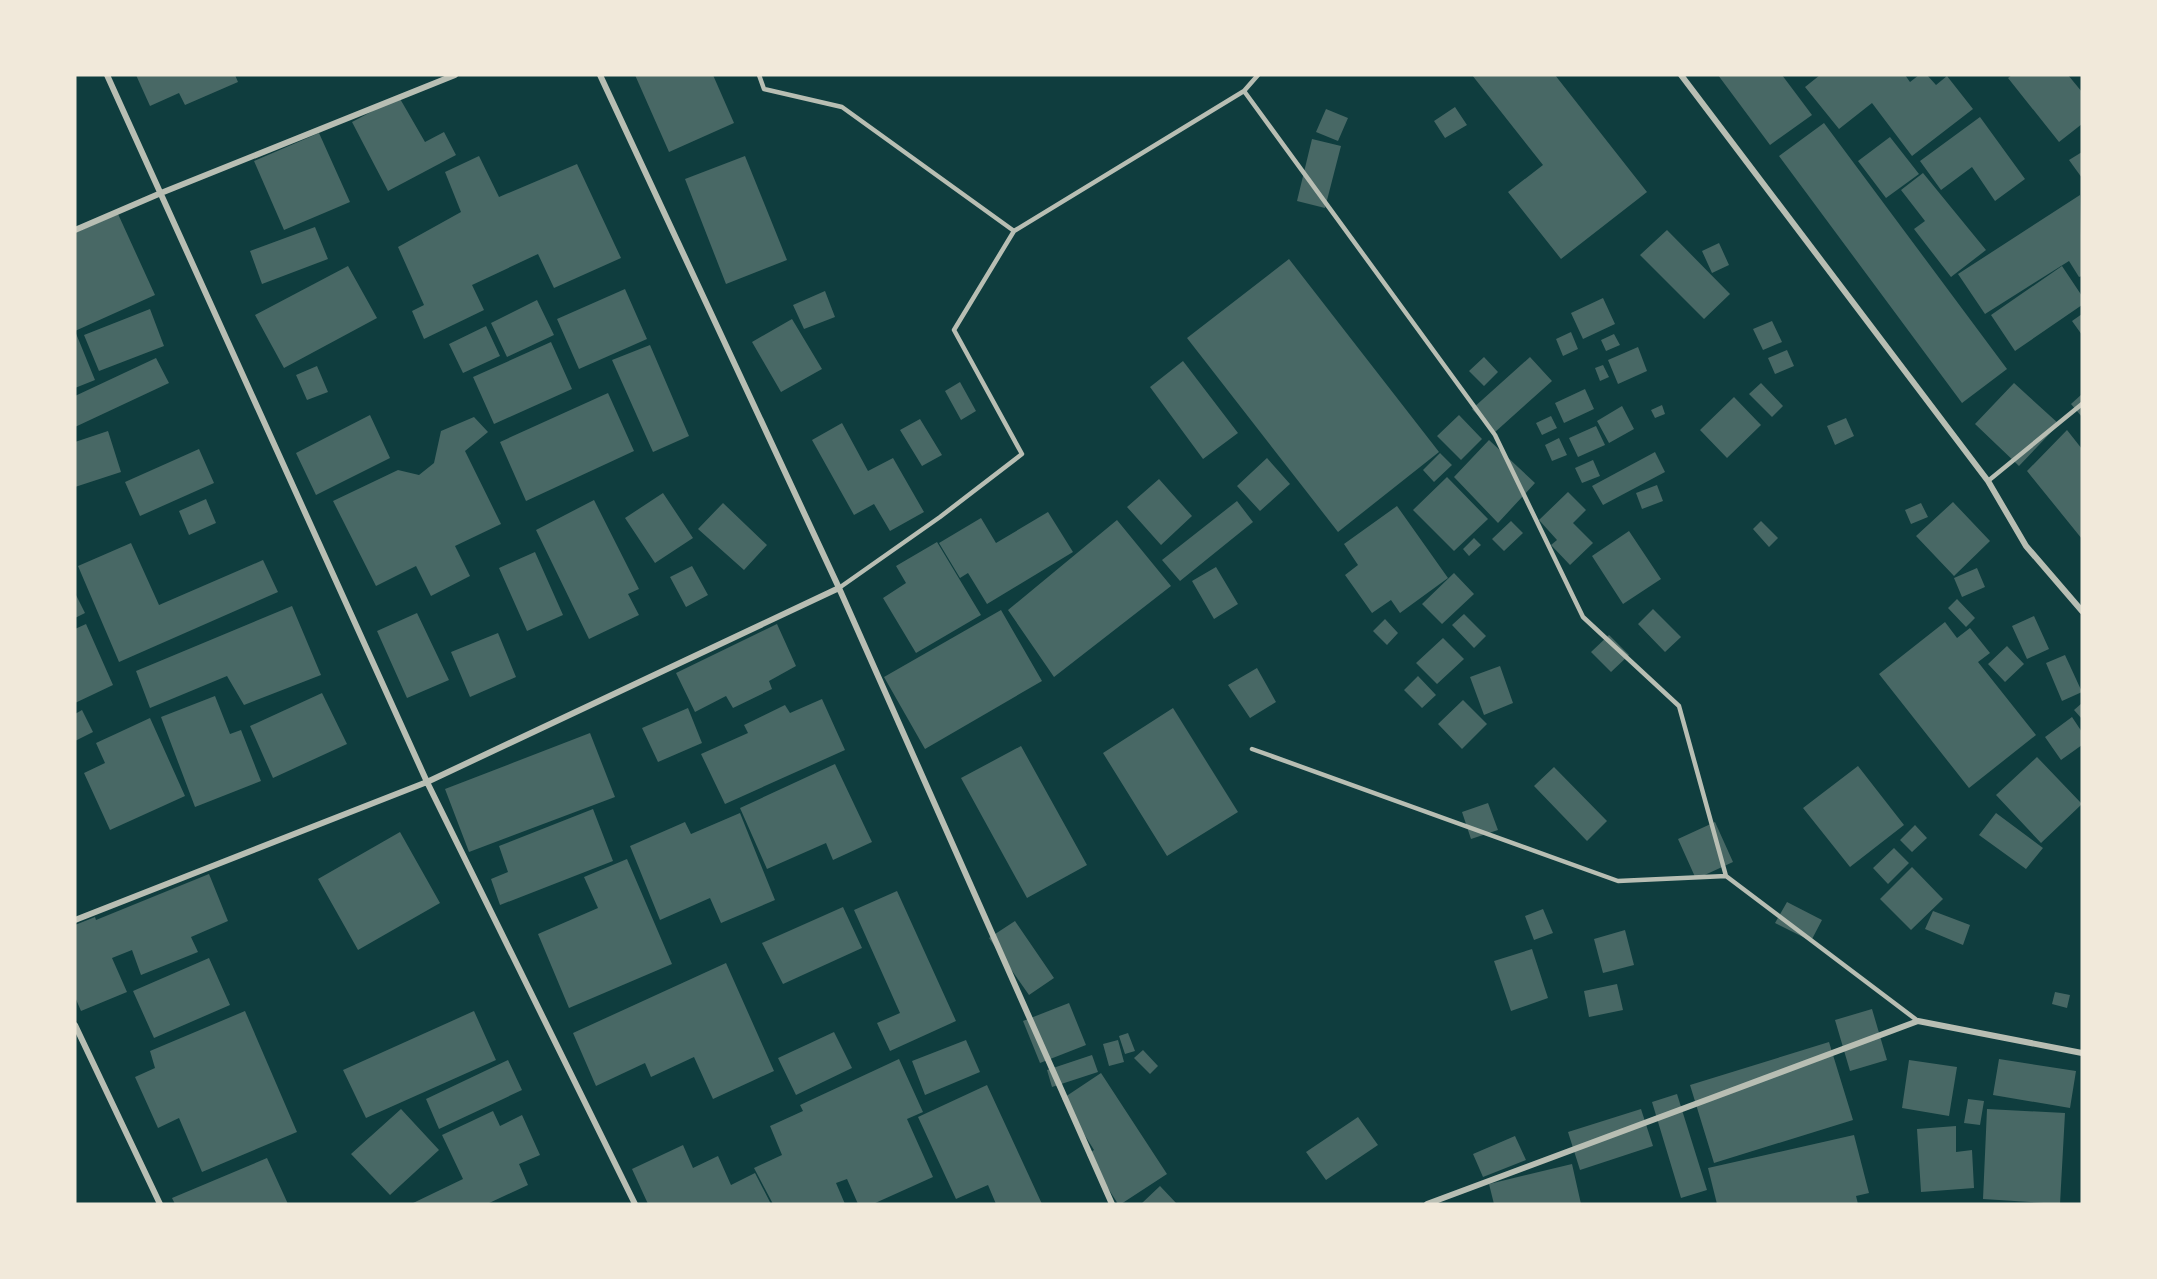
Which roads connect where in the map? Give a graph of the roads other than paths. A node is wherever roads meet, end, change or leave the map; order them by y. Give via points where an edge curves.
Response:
1 (106, 75) edge
2 (455, 75) edge
3 (600, 75) edge
4 (759, 75) edge
5 (1258, 75) edge
6 (1682, 75) edge
7 (1244, 92) junction
8 (161, 193) junction
9 (75, 230) edge
10 (1014, 231) junction
11 (2082, 404) edge
12 (1988, 481) junction
13 (839, 588) junction
14 (2082, 611) edge
15 (1252, 749) dead end
16 (427, 782) junction
17 (1726, 876) junction
18 (75, 920) edge
19 (1918, 1021) junction
20 (75, 1025) edge
21 (2082, 1053) edge
22 (160, 1204) edge
23 (635, 1204) edge
24 (1112, 1204) edge
25 (1427, 1204) edge

1 - 8 street
2 - 8 street
3 - 13 street
4 - 10 lane via 764,89 842,107
5 - 7 lane
6 - 12 street
7 - 10 lane
7 - 17 lane via 1495,435 1582,617 1678,706
8 - 9 street
8 - 16 street
10 - 13 lane via 954,330 1022,454
11 - 12 lane
12 - 14 street via 2026,546
13 - 16 street
13 - 24 street
15 - 17 lane via 1618,880
16 - 18 street
16 - 23 street
17 - 19 lane
19 - 21 street
19 - 25 street
20 - 22 street

